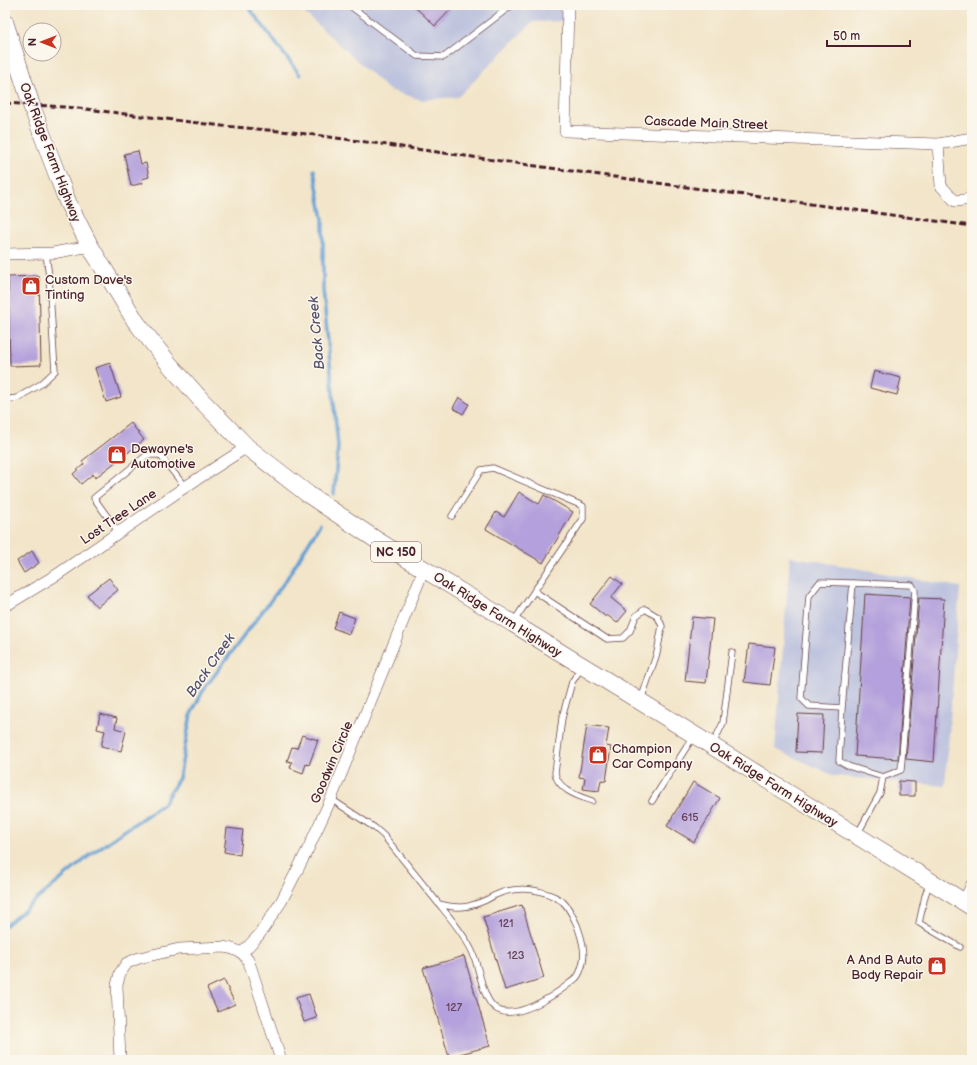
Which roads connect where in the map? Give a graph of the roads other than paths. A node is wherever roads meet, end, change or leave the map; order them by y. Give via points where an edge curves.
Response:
1 (349, 5) edge
2 (512, 5) edge
3 (568, 5) edge
4 (5, 23) edge
5 (972, 138) edge
6 (938, 144) junction
7 (972, 199) edge
8 (90, 246) junction
9 (46, 253) junction
10 (5, 254) edge
11 (5, 400) edge
12 (247, 447) junction
13 (185, 487) junction
14 (452, 516) dead end
15 (119, 533) junction
16 (424, 569) junction
17 (853, 583) junction
18 (534, 591) junction
19 (5, 606) edge
20 (512, 623) junction
21 (732, 652) dead end
22 (582, 666) junction
23 (641, 702) junction
24 (842, 708) junction
25 (694, 735) junction
26 (712, 746) junction
27 (882, 777) junction
28 (331, 799) junction
29 (592, 801) dead end
30 (652, 801) dead end
31 (857, 835) junction
32 (930, 881) junction
33 (972, 884) edge
34 (439, 904) junction
35 (968, 905) edge
36 (960, 948) dead end
37 (242, 953) junction
38 (120, 1060) edge
39 (280, 1060) edge

1 - 2 lane via 417,56 444,57
3 - 6 street, Cascade Main Street via 565,131
4 - 8 main road, Oak Ridge Farm Highway / NC 150 via 31,104 68,203
5 - 6 street, Cascade Main Street
6 - 7 street via 941,186 955,201
8 - 9 street
8 - 12 main road, Oak Ridge Farm Highway / NC 150 via 136,322 193,392
9 - 10 street
9 - 11 lane via 55,371 42,384 18,398
12 - 13 street, Lost Tree Lane
12 - 16 main road, Oak Ridge Farm Highway / NC 150 via 309,495
13 - 15 street, Lost Tree Lane
13 - 15 lane via 160,454 147,454 94,498
14 - 18 lane via 480,470 492,468 583,506 583,520
15 - 19 street, Lost Tree Lane
16 - 20 main road, Oak Ridge Farm Highway / NC 150
16 - 28 street, Goodwin Circle
17 - 24 lane
17 - 24 lane via 820,582 809,596 801,698 809,706
17 - 27 lane via 912,585 915,591 901,770
18 - 20 lane
18 - 23 lane via 607,639 623,638 630,631 636,616 645,609 658,617 662,626
20 - 22 main road, Oak Ridge Farm Highway / NC 150
21 - 26 lane via 723,723
22 - 23 main road, Oak Ridge Farm Highway / NC 150
22 - 29 lane via 572,682 562,718 555,773 565,788 577,796
23 - 25 main road, Oak Ridge Farm Highway / NC 150
24 - 27 lane via 839,761
25 - 26 main road, Oak Ridge Farm Highway / NC 150
25 - 30 lane
26 - 31 main road, Oak Ridge Farm Highway / NC 150
27 - 31 lane via 880,793
28 - 34 lane via 384,836
28 - 37 street, Goodwin Circle via 281,902 259,935
31 - 32 main road, Oak Ridge Farm Highway / NC 150
32 - 35 main road, Oak Ridge Farm Highway / NC 150
32 - 36 lane via 919,923
33 - 35 street
34 - 34 lane via 472,951 489,1002 495,1009 503,1012 518,1011 549,998 577,977 582,968 582,939 564,902 554,897 537,890 522,889 503,892 470,906 452,908
37 - 38 street via 224,948 179,949 127,963 120,973 117,986
37 - 39 street via 251,968

